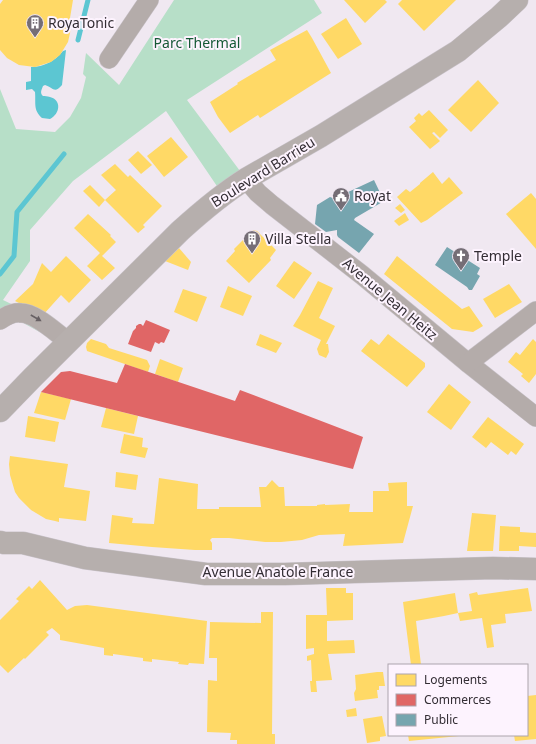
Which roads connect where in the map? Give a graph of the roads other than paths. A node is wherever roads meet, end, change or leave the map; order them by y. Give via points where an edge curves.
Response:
1 (149, 0) edge
2 (517, 0) edge
3 (109, 59) dead end
4 (246, 179) junction
5 (536, 311) edge
6 (0, 320) edge
7 (69, 342) junction
8 (468, 363) junction
9 (0, 411) edge
10 (536, 417) edge
11 (0, 530) edge
12 (0, 542) edge
13 (23, 543) junction
14 (536, 569) edge

1 - 3 street
2 - 4 main road, Boulevard Barrieu via 458,51
4 - 7 main road, Boulevard Barrieu via 180,231
4 - 8 street, Avenue Jean Heitz via 272,205
5 - 8 street
6 -> 7 street via 20,312 35,316
7 - 9 main road, Boulevard Barrieu
8 - 10 street, Avenue Jean Heitz
11 - 13 main road, Avenue Anatole France
12 - 13 main road, Avenue Anatole France
13 - 14 main road, Avenue Anatole France via 85,558 206,574

